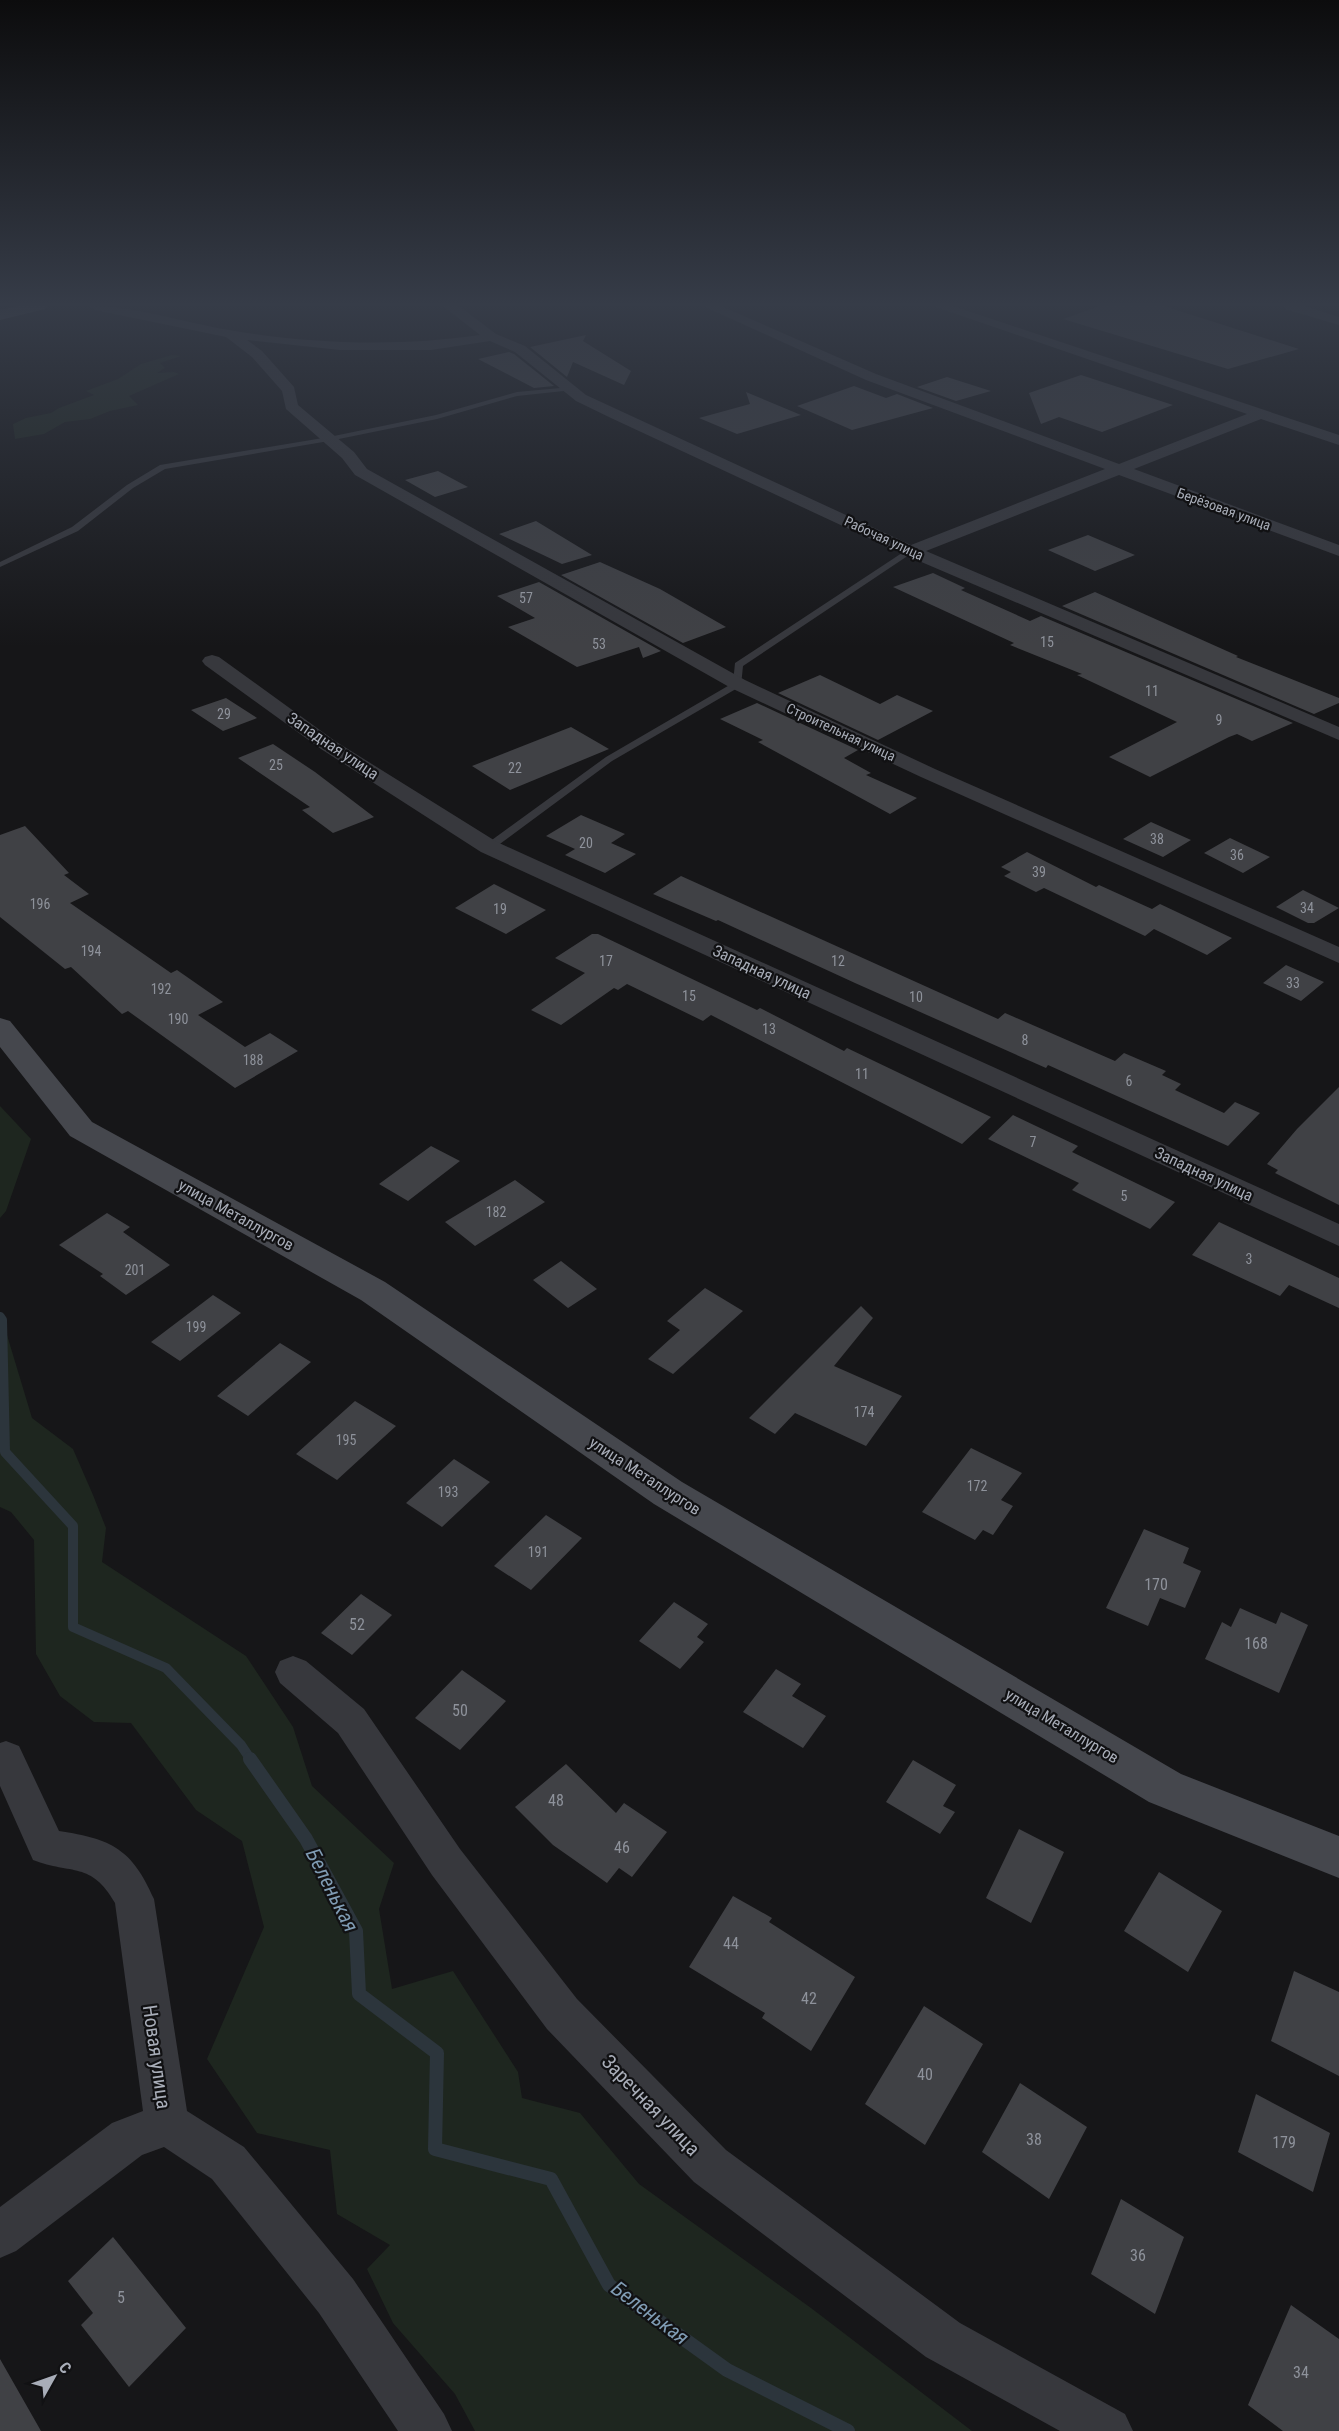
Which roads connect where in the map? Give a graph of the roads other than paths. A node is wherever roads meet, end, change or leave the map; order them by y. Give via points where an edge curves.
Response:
1 (306, 419) edge
2 (425, 419) edge
3 (626, 419) edge
4 (983, 419) edge
5 (1246, 419) edge
6 (1277, 419) edge
7 (329, 439) junction
8 (1339, 440) edge
9 (1117, 470) junction
10 (911, 551) junction
11 (1339, 551) edge
12 (0, 565) edge
13 (212, 660) dead end
14 (738, 684) junction
15 (1339, 734) edge
16 (489, 847) junction
17 (1339, 956) edge
18 (0, 1027) edge
19 (1339, 1236) edge
20 (293, 1672) dead end
21 (6, 1758) dead end
22 (1339, 1857) edge
23 (167, 2124) junction
24 (0, 2235) edge
25 (427, 2431) edge
26 (1108, 2431) edge

1 - 7 street, Строительная улица
2 - 7 lane
3 - 10 street, Рабочая улица
4 - 9 street, Берёзовая улица
5 - 9 street
6 - 8 street
7 - 12 lane via 163,467 123,489 83,524
7 - 14 street, Строительная улица via 361,472
9 - 10 street
9 - 11 street, Берёзовая улица
10 - 14 lane via 738,665
10 - 15 street, Рабочая улица
13 - 16 street, Западная улица via 328,745
14 - 16 lane via 609,759
14 - 17 street, Строительная улица
16 - 19 street, Западная улица
18 - 22 street, улица Металлургов via 81,1129 373,1291 668,1493 1165,1788
20 - 26 street, Заречная улица via 351,1721 446,1862 562,2014 710,2166 943,2340
21 - 23 street, Новая улица via 47,1847 92,1854 119,1873 134,1899
23 - 24 street via 128,2139
23 - 25 street, Новая улица via 228,2163 336,2296

